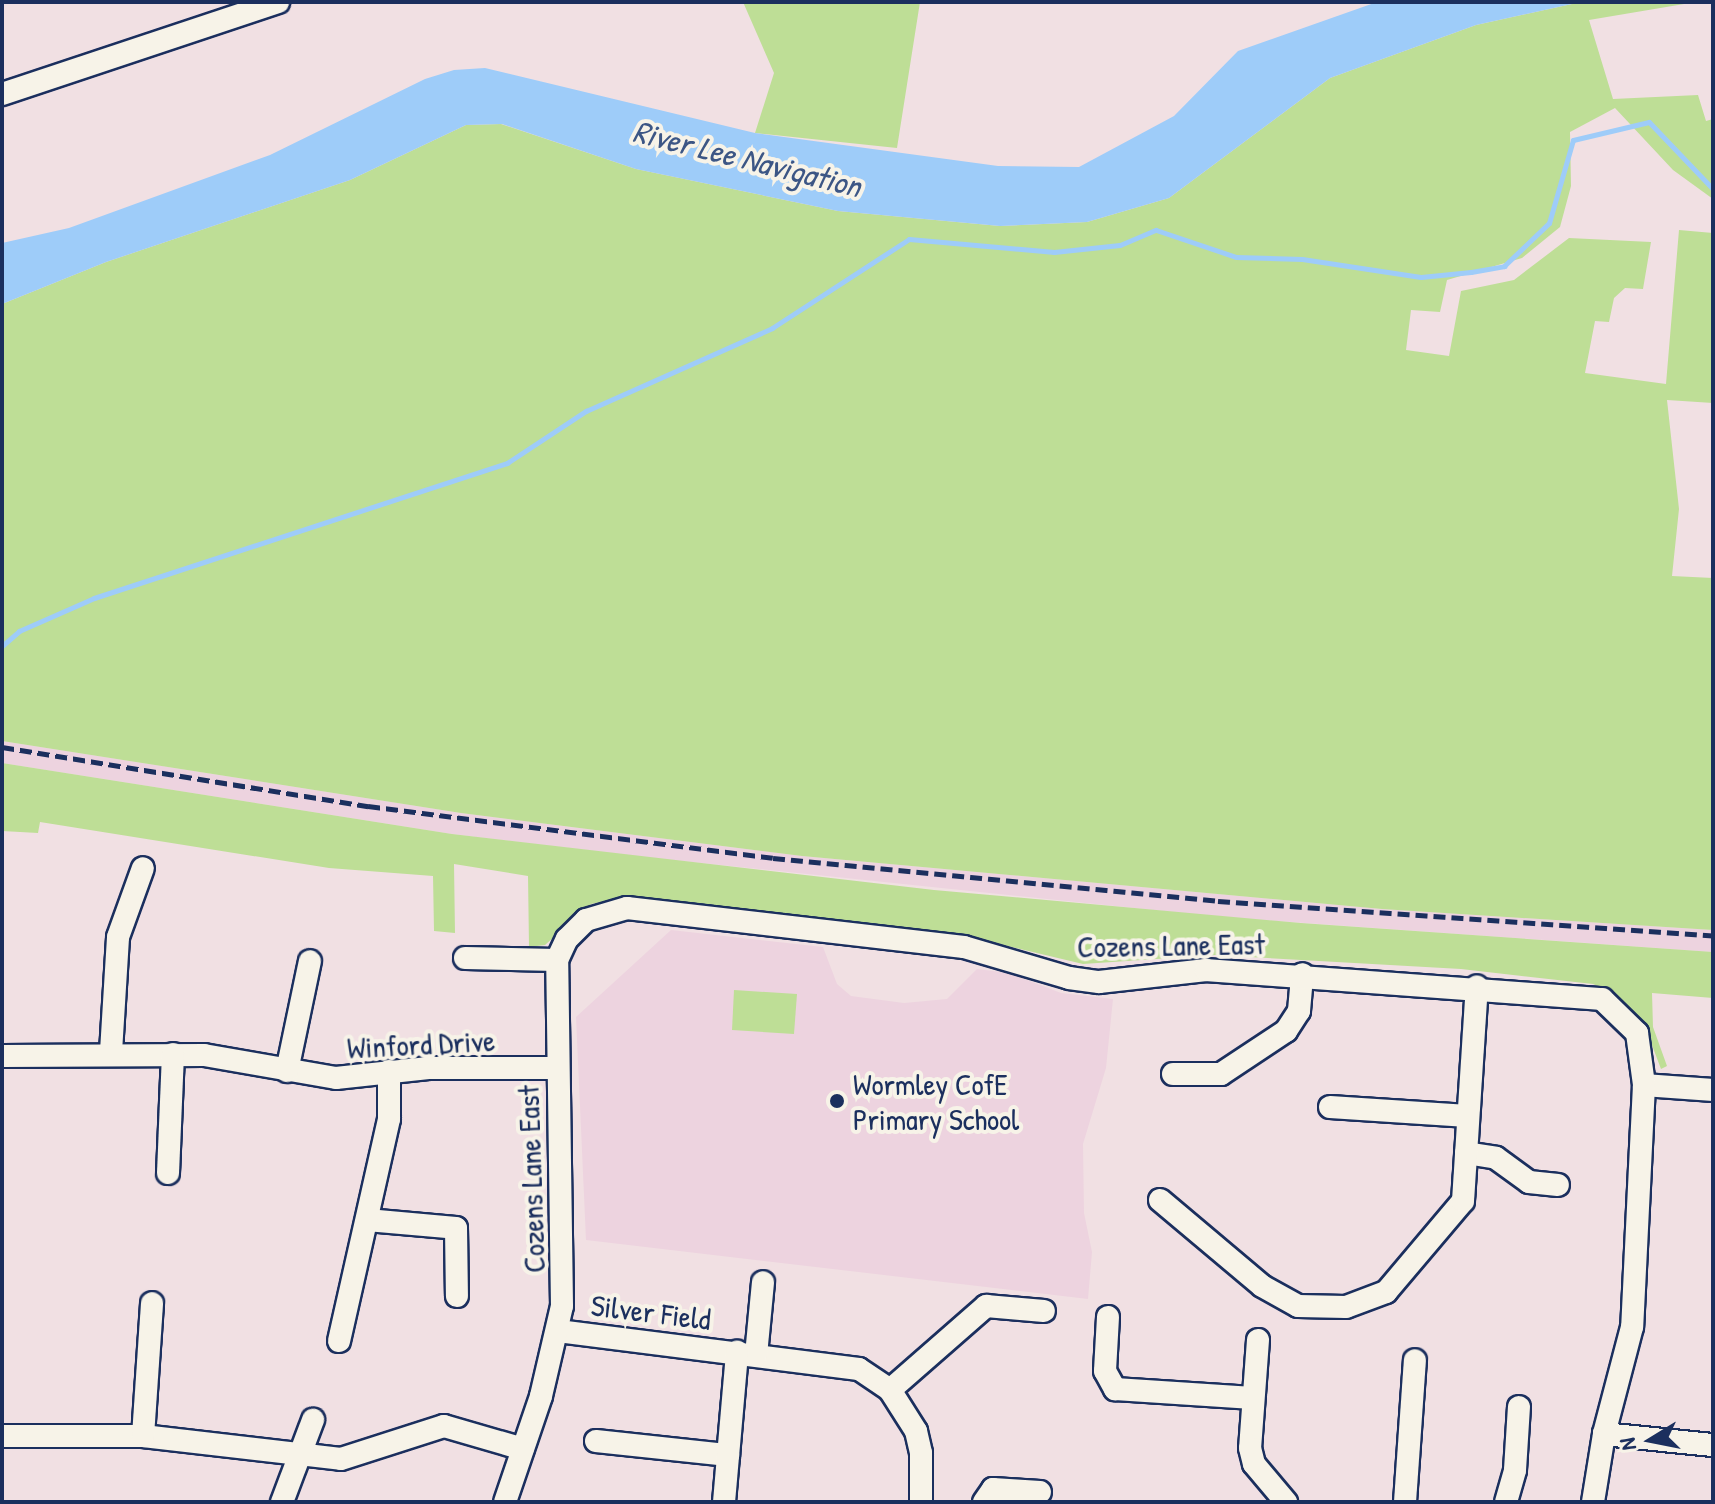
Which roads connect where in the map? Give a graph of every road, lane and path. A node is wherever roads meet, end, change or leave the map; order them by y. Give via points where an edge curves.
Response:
1 (278, 2) edge
2 (2, 94) edge
3 (143, 868) dead end
4 (465, 958) dead end
5 (557, 960) junction
6 (310, 961) dead end
7 (1302, 974) junction
8 (1477, 986) junction
9 (111, 1052) junction
10 (173, 1054) junction
11 (2, 1056) edge
12 (557, 1068) junction
13 (287, 1071) junction
14 (389, 1071) junction
15 (1173, 1074) dead end
16 (1644, 1085) junction
17 (1713, 1090) edge
18 (1330, 1107) dead end
19 (1468, 1116) junction
20 (1466, 1153) junction
21 (168, 1173) dead end
22 (1558, 1185) dead end
23 (1160, 1200) dead end
24 (367, 1220) junction
25 (763, 1282) dead end
26 (457, 1296) dead end
27 (152, 1303) dead end
28 (1044, 1311) dead end
29 (1108, 1317) dead end
30 (558, 1331) junction
31 (1258, 1340) dead end
32 (339, 1341) dead end
33 (746, 1353) junction
34 (1415, 1360) dead end
35 (890, 1390) junction
36 (1253, 1398) junction
37 (1519, 1407) dead end
38 (313, 1420) dead end
39 (1604, 1434) junction
40 (2, 1436) edge
41 (143, 1436) junction
42 (596, 1441) dead end
43 (1713, 1445) edge
44 (523, 1449) junction
45 (300, 1455) junction
46 (728, 1455) junction
47 (1040, 1492) dead end
48 (282, 1502) edge
49 (505, 1502) edge
50 (724, 1502) edge
51 (921, 1502) edge
52 (984, 1502) edge
53 (1286, 1502) edge
54 (1405, 1502) edge
55 (1506, 1502) edge
56 (1593, 1502) edge

1 - 2 street
3 - 9 street via 118,937
4 - 5 street
5 - 7 street, Cozens Lane East via 567,939 586,920 627,908 964,947 1099,982 1206,970
5 - 12 street, Cozens Lane East
6 - 13 street
7 - 8 street, Cozens Lane East
7 - 15 street via 1299,1011 1286,1031 1221,1074
8 - 16 street, Cozens Lane East via 1602,999 1637,1033
8 - 19 street
9 - 10 street, Winford Drive
9 - 11 street, Winford Drive
10 - 13 street, Winford Drive via 220,1056
10 - 21 street
12 - 14 street, Winford Drive
12 - 30 street, Cozens Lane East via 564,1260
13 - 14 street, Winford Drive via 336,1078
14 - 24 street via 389,1119
16 - 17 street
16 - 39 street, Cozens Lane East via 1632,1327
18 - 19 street
19 - 20 street
20 - 22 street via 1496,1158 1529,1182
20 - 23 street via 1463,1201 1450,1223 1386,1292 1346,1307 1298,1306 1278,1298
24 - 26 street via 456,1228
24 - 32 street
25 - 33 street, Silver Field
27 - 41 street
28 - 35 street via 986,1306
29 - 36 street via 1105,1371 1115,1389
30 - 33 street, Silver Field
30 - 44 street, Cozens Lane East
31 - 36 street
33 - 35 street, Silver Field via 848,1366
33 - 46 street, Silver Field
34 - 54 street
35 - 51 street, Silver Field via 916,1431
36 - 53 street via 1254,1464
37 - 55 street via 1515,1470
38 - 45 street
39 - 43 street
39 - 56 street, Cozens Lane East
40 - 41 street
41 - 45 street
42 - 46 street
44 - 45 street via 444,1426 351,1458
44 - 49 street, Cozens Lane East
45 - 48 street
46 - 50 street, Silver Field
47 - 52 street via 993,1489

